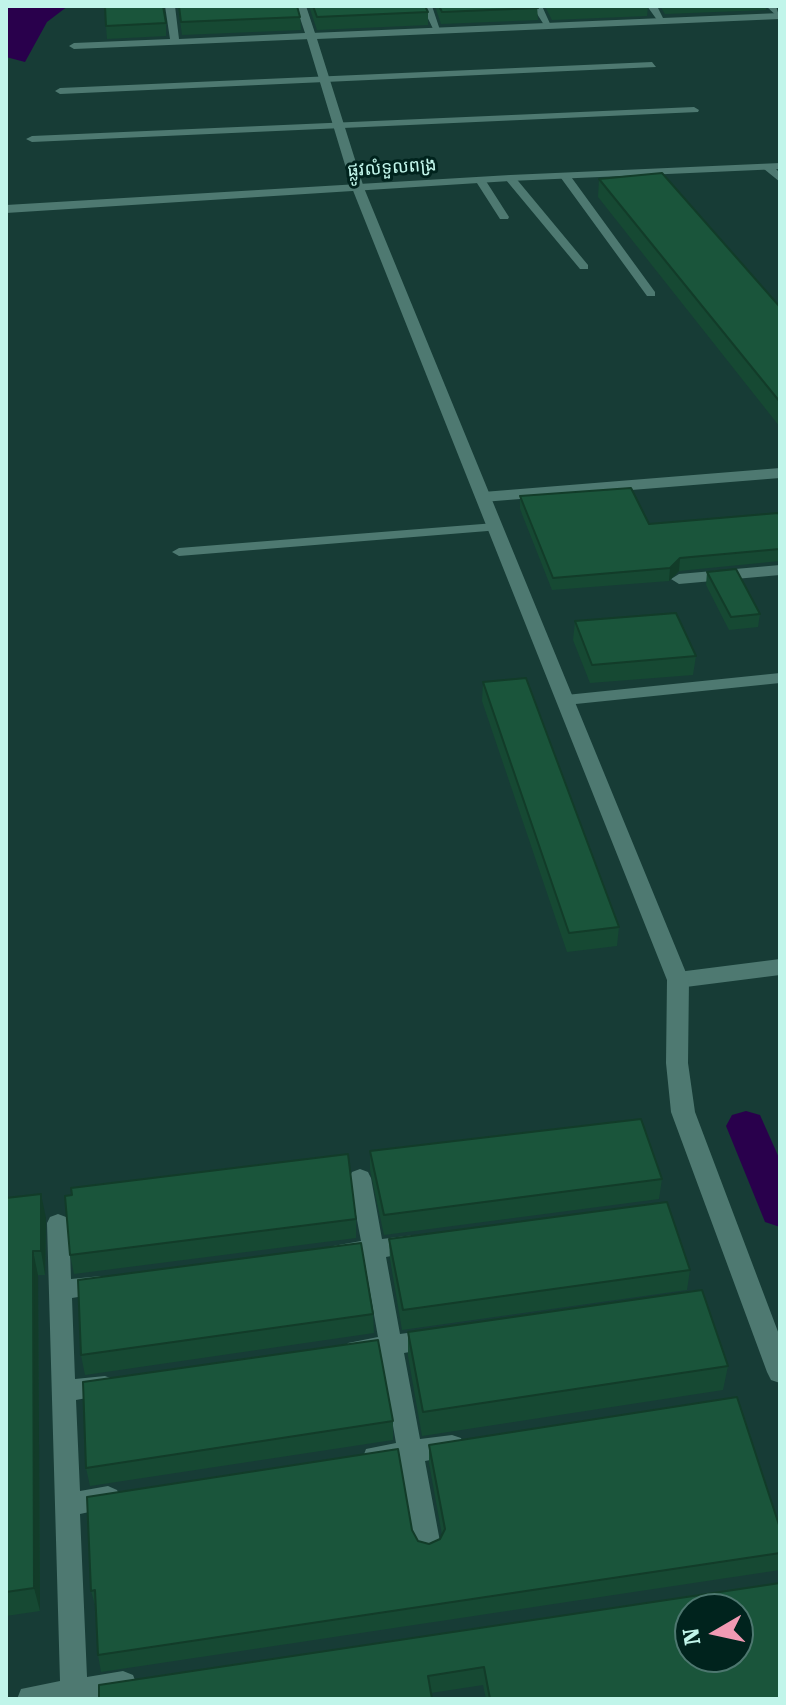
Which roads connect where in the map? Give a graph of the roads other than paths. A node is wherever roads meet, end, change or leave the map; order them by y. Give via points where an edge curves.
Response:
1 (170, 6) edge
2 (301, 6) edge
3 (427, 6) edge
4 (537, 6) edge
5 (652, 6) edge
6 (771, 6) edge
7 (780, 16) edge
8 (663, 22) junction
9 (549, 26) junction
10 (438, 31) junction
11 (311, 36) junction
12 (175, 42) junction
13 (74, 46) dead end
14 (652, 65) dead end
15 (325, 79) junction
16 (60, 91) dead end
17 (694, 110) dead end
18 (339, 124) junction
19 (32, 139) dead end
20 (774, 167) edge
21 (565, 176) junction
22 (510, 178) junction
23 (780, 179) edge
24 (480, 180) junction
25 (358, 188) junction
26 (6, 209) edge
27 (504, 217) dead end
28 (584, 267) dead end
29 (651, 294) dead end
30 (780, 473) edge
31 (483, 497) junction
32 (495, 527) junction
33 (179, 552) dead end
34 (780, 570) edge
35 (679, 579) edge
36 (780, 678) edge
37 (566, 700) junction
38 (780, 967) edge
39 (678, 980) junction
40 (360, 1178) dead end
41 (58, 1223) dead end
42 (436, 1241) edge
43 (374, 1249) junction
44 (311, 1257) edge
45 (123, 1282) edge
46 (60, 1290) junction
47 (453, 1336) edge
48 (391, 1345) junction
49 (328, 1354) edge
50 (780, 1372) edge
51 (126, 1382) edge
52 (64, 1391) junction
53 (472, 1442) edge
54 (410, 1452) junction
55 (348, 1462) edge
56 (130, 1495) edge
57 (68, 1504) junction
58 (428, 1547) edge
59 (152, 1681) edge
60 (74, 1696) edge
61 (31, 1699) edge

1 - 12 street
2 - 11 street
3 - 10 street
4 - 9 street
5 - 8 street
6 - 7 street
7 - 8 street
8 - 9 street
9 - 10 street
10 - 11 street
11 - 12 street
11 - 15 street
12 - 13 street
14 - 15 street
15 - 16 street
15 - 18 street
17 - 18 street
18 - 19 street
18 - 25 street
20 - 21 street, ផ្លូវលំទួលពង្រ
20 - 23 lane
21 - 22 street, ផ្លូវលំទួលពង្រ
21 - 29 lane
22 - 24 street, ផ្លូវលំទួលពង្រ
22 - 28 lane
24 - 25 street, ផ្លូវលំទួលពង្រ
24 - 27 lane
25 - 26 street, ផ្លូវលំទួលពង្រ
25 - 31 street
30 - 31 street
31 - 32 street
32 - 33 lane
32 - 37 street
34 - 35 street
36 - 37 street
37 - 39 street
38 - 39 street
39 - 50 street via 677,1063 683,1112
40 - 43 lane
41 - 46 lane
42 - 43 lane
43 - 44 lane
43 - 48 lane
45 - 46 lane
46 - 52 lane
47 - 48 lane
48 - 49 lane
48 - 54 lane
51 - 52 lane
52 - 57 lane
53 - 54 lane
54 - 55 lane
54 - 58 lane
56 - 57 lane
57 - 60 lane
59 - 60 lane
60 - 61 lane

